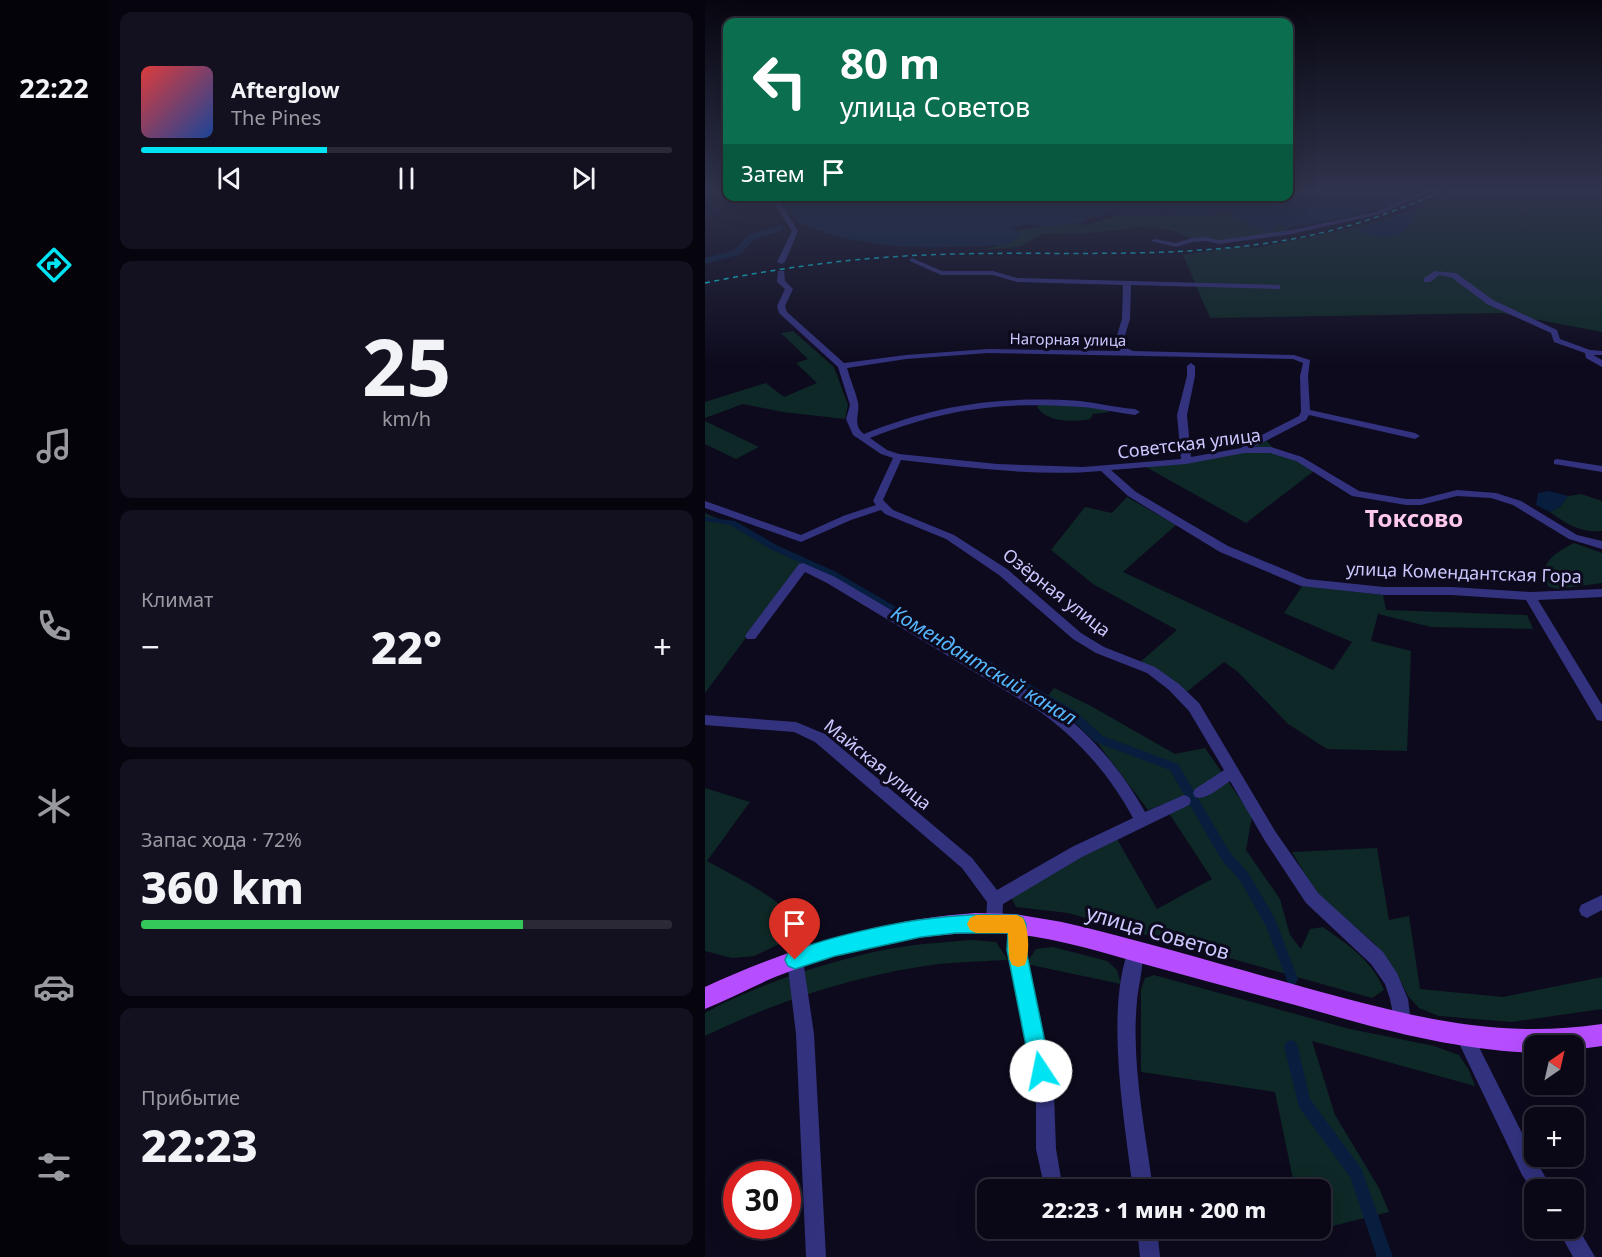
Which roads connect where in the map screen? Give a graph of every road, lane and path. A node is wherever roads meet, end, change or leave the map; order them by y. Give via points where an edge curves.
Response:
1 (789, 248) edge
2 (912, 260) dead end
3 (1427, 280) dead end
4 (1127, 282) junction
5 (1277, 287) dead end
6 (1589, 352) junction
7 (1602, 353) edge
8 (1131, 354) junction
9 (1602, 364) edge
10 (841, 366) junction
11 (1191, 366) dead end
12 (1135, 412) dead end
13 (1306, 412) junction
14 (1415, 436) dead end
15 (863, 438) junction
16 (1244, 450) junction
17 (898, 457) junction
18 (1186, 461) junction
19 (1557, 462) dead end
20 (1105, 470) junction
21 (1602, 470) edge
22 (705, 504) edge
23 (882, 506) junction
24 (1602, 545) edge
25 (1602, 593) edge
26 (1530, 596) junction
27 (751, 636) dead end
28 (1602, 716) edge
29 (705, 720) edge
30 (1232, 772) junction
31 (1200, 793) dead end
32 (1184, 801) dead end
33 (1142, 820) junction
34 (995, 900) junction
35 (1602, 902) edge
36 (1587, 910) dead end
37 (994, 923) junction
38 (1017, 924) junction
39 (1136, 952) junction
40 (795, 960) junction
41 (705, 998) edge
42 (1402, 1023) junction
43 (1602, 1035) edge
44 (1465, 1037) junction
45 (1053, 1179) edge
46 (1142, 1179) edge
47 (1536, 1179) edge
48 (1148, 1239) edge
49 (1574, 1239) edge
50 (816, 1257) edge
51 (1150, 1257) edge
52 (1585, 1257) edge

1 - 10 street via 781,267 781,282 789,289 782,300 783,313
2 - 4 street via 941,273 993,273 1017,280
3 - 6 street via 1438,273 1453,275 1490,302 1554,332 1557,340
4 - 5 street
4 - 8 street via 1120,348
6 - 7 street
6 - 9 street via 1589,357
8 - 10 street, Нагорная улица via 988,351
8 - 13 street, Нагорная улица via 1294,357 1307,362
10 - 15 street via 854,405 851,418 856,433
11 - 18 street via 1182,415
12 - 15 street via 1084,404 984,402 940,410
13 - 14 street
13 - 16 street via 1303,418
15 - 17 street
16 - 18 street, Советская улица
16 - 24 street, Советская улица via 1271,450 1299,459 1356,494 1378,499 1414,502 1457,493 1493,495 1517,503 1573,537
17 - 20 street, Советская улица via 997,467
17 - 23 street via 881,490 878,501
18 - 20 street, Советская улица
19 - 21 street
20 - 26 street, улица Комендантская Гора via 1132,494 1224,549 1305,583 1384,591
22 - 23 street via 801,539
23 - 30 street, Озёрная улица via 905,520 950,537 1003,572 1077,636 1100,650 1151,670 1174,687 1194,707
25 - 26 street, улица Комендантская Гора
26 - 28 street
27 - 33 street via 803,567 831,580 1069,724 1102,760
29 - 34 street, Майская улица via 797,727 820,738 967,863
30 - 31 street
30 - 42 street, Озёрная улица via 1312,898 1377,958 1399,999
32 - 33 street
33 - 34 street
34 - 37 street
35 - 36 street
37 - 38 main road, улица Советов
37 - 40 main road, улица Советов via 921,928
38 - 39 main road, улица Советов via 1065,931
38 - 45 street via 1017,950 1045,1093 1046,1149
39 - 42 main road, улица Советов
39 - 46 street via 1129,976 1128,1025
40 - 41 main road, улица Советов
40 - 50 street via 807,1051
42 - 44 main road, улица Советов
43 - 44 main road, улица Советов via 1557,1042
44 - 47 street
48 - 51 street
49 - 52 street

